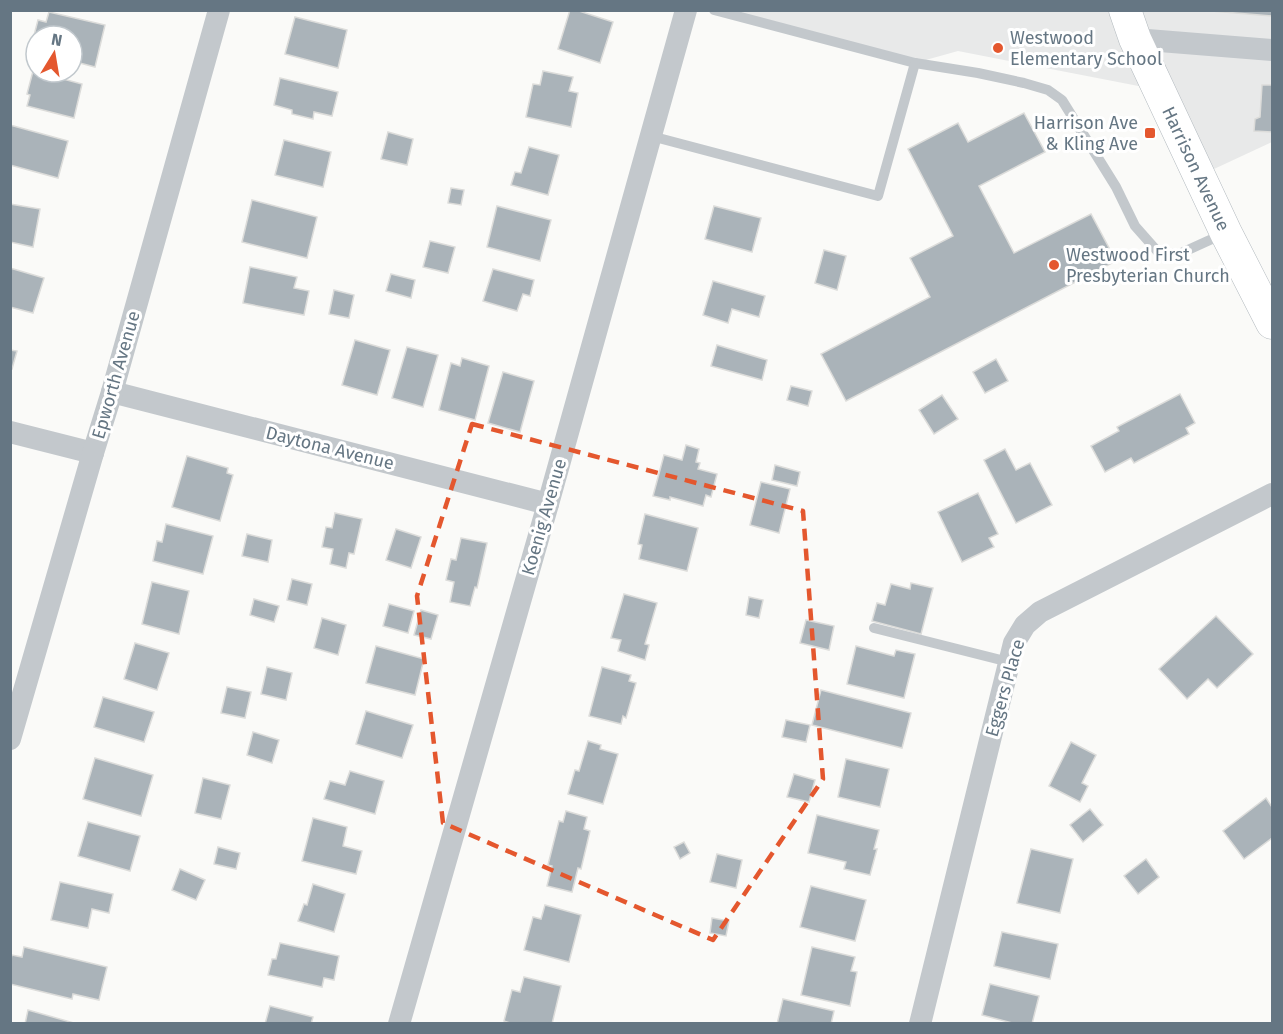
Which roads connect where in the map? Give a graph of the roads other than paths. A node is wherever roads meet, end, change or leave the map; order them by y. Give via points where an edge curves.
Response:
1 (219, 10) edge
2 (686, 10) edge
3 (714, 10) edge
4 (1130, 25) edge
5 (1272, 50) edge
6 (915, 63) junction
7 (651, 136) junction
8 (1226, 233) junction
9 (1272, 323) edge
10 (112, 392) junction
11 (10, 432) edge
12 (93, 453) junction
13 (1272, 494) edge
14 (548, 504) junction
15 (874, 628) dead end
16 (1010, 662) junction
17 (10, 739) edge
18 (399, 1023) edge
19 (920, 1023) edge

1 - 10 street, Epworth Avenue
2 - 7 street, Koenig Avenue
3 - 6 lane
4 - 5 street
4 - 8 main road, Harrison Avenue
6 - 7 lane via 878,196
6 - 8 lane via 1024,83 1048,90 1062,100 1135,226 1158,252 1179,254
7 - 14 street, Koenig Avenue
8 - 9 main road, Harrison Avenue
10 - 12 street, Epworth Avenue
10 - 14 street, Daytona Avenue
11 - 12 street
12 - 17 street, Epworth Avenue
13 - 16 street, Eggers Place via 1040,612 1024,625
14 - 18 street, Koenig Avenue
15 - 16 lane
16 - 19 street, Eggers Place

